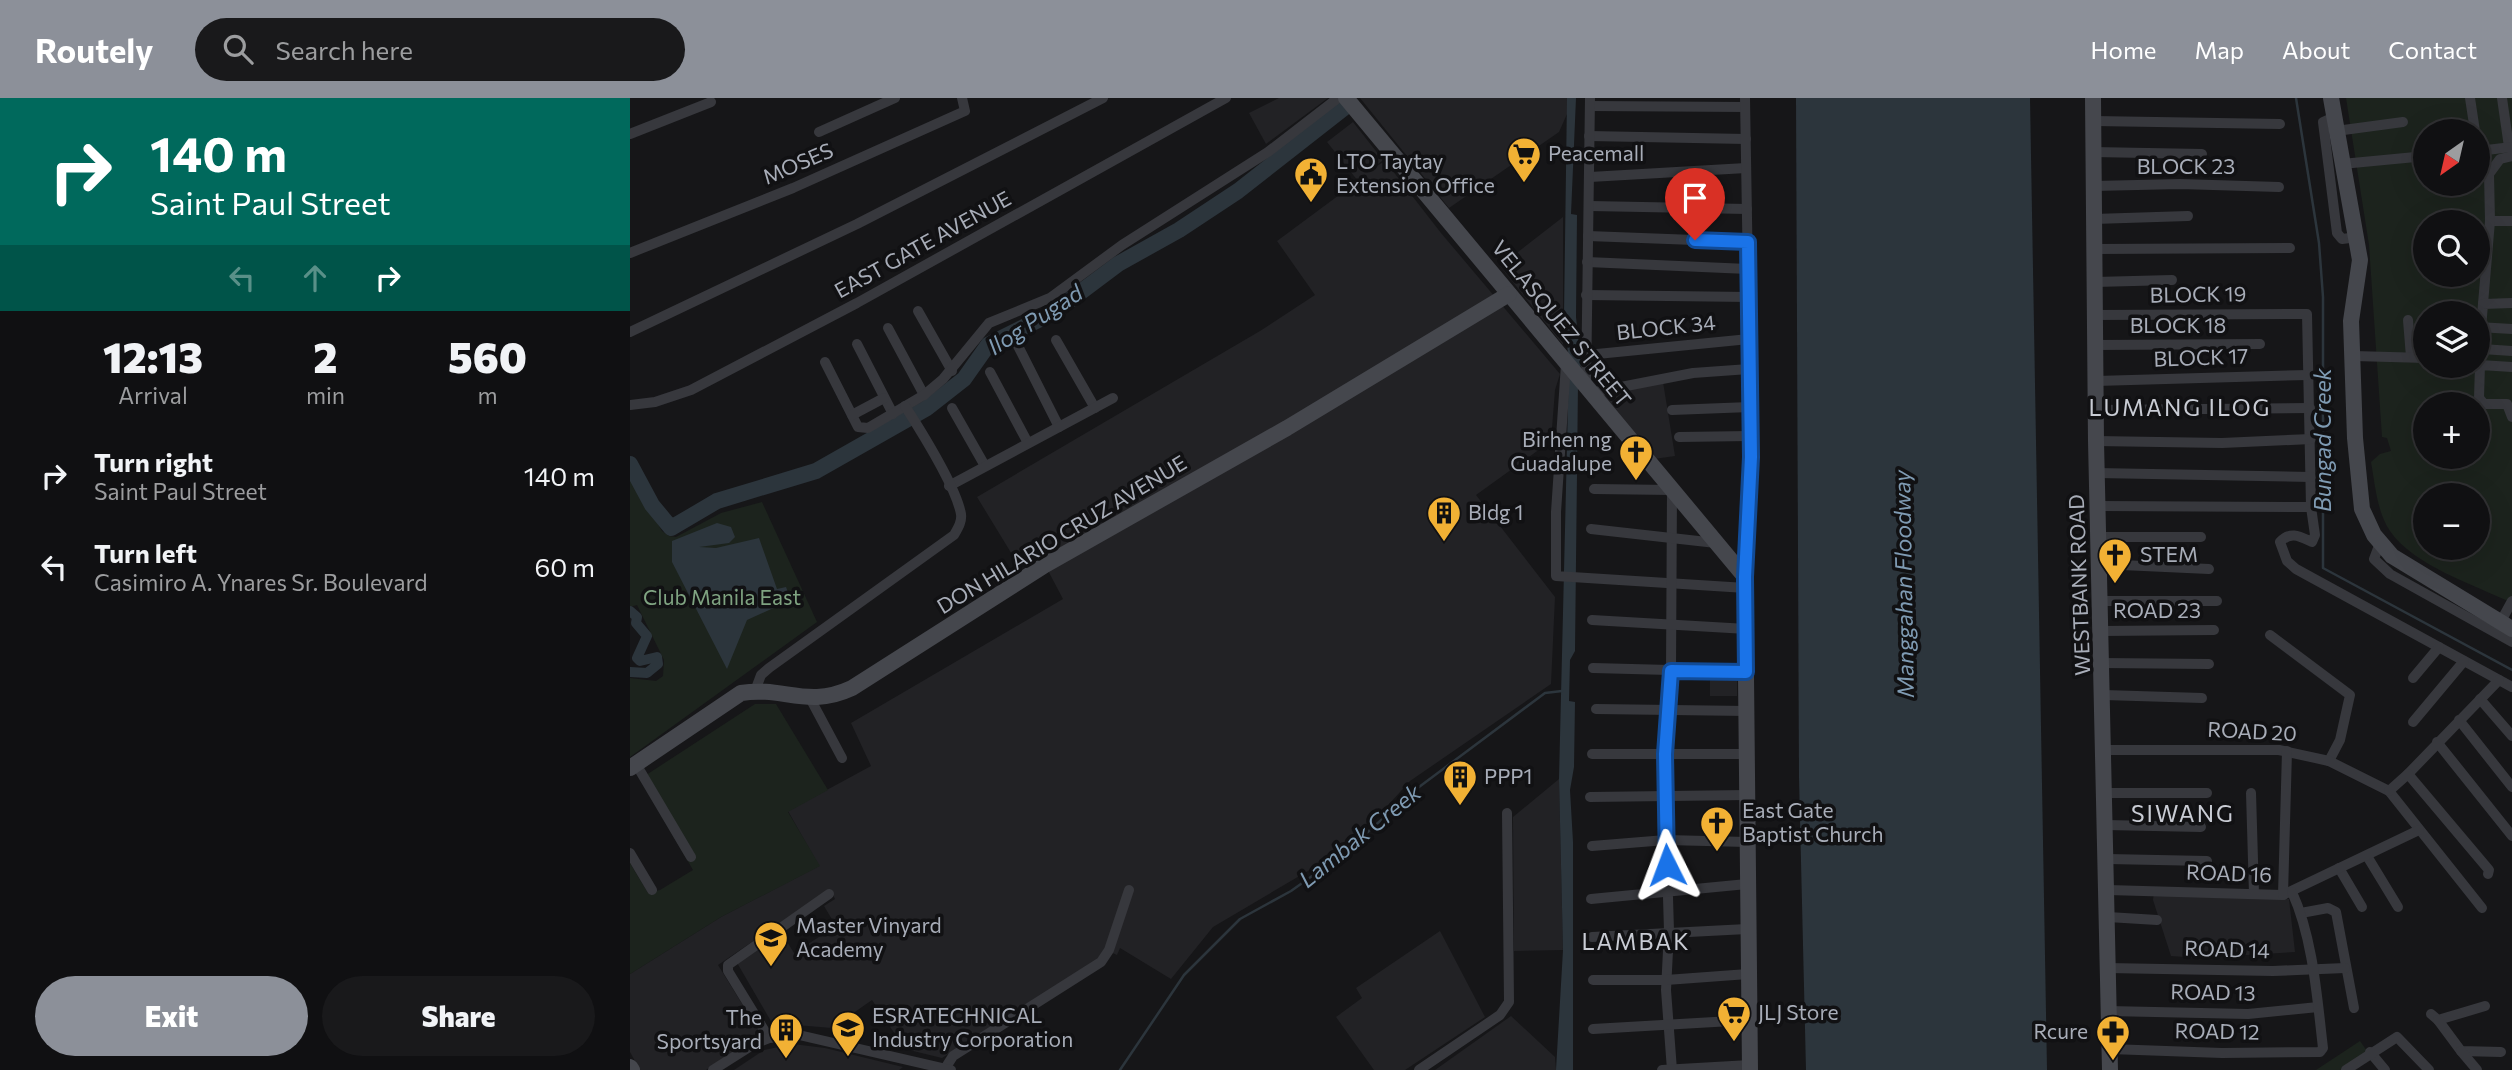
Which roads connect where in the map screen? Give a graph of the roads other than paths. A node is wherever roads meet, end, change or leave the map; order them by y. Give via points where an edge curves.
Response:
1 (895, 98) edge
2 (961, 98) edge
3 (1102, 98) edge
4 (1226, 98) edge
5 (1339, 98) edge
6 (1346, 98) edge
7 (2094, 98) edge
8 (2332, 98) edge
9 (2470, 98) edge
10 (2502, 98) edge
11 (711, 102) dead end
12 (1590, 102) edge
13 (1745, 102) edge
14 (1082, 103) edge
15 (2473, 119) edge
16 (2094, 121) junction
17 (2403, 122) dead end
18 (2280, 124) dead end
19 (2335, 124) junction
20 (819, 132) dead end
21 (630, 134) edge
22 (1589, 136) junction
23 (1746, 139) junction
24 (2511, 150) edge
25 (2490, 151) edge
26 (2093, 152) junction
27 (2202, 154) dead end
28 (2413, 157) edge
29 (2342, 164) junction
30 (1746, 168) junction
31 (1590, 177) junction
32 (2094, 186) junction
33 (2279, 187) dead end
34 (1590, 206) junction
35 (1747, 209) junction
36 (2490, 210) edge
37 (2188, 216) dead end
38 (2094, 219) junction
39 (2490, 221) edge
40 (2512, 221) edge
41 (1588, 236) junction
42 (2358, 237) junction
43 (1748, 242) junction
44 (2290, 248) dead end
45 (2095, 249) junction
46 (630, 253) edge
47 (1587, 262) junction
48 (1748, 269) junction
49 (2172, 280) dead end
50 (2095, 282) junction
51 (1509, 293) junction
52 (1586, 295) junction
53 (1749, 297) junction
54 (2512, 303) edge
55 (2490, 304) edge
56 (918, 311) dead end
57 (2095, 315) junction
58 (2408, 320) dead end
59 (888, 328) dead end
60 (2490, 328) edge
61 (2512, 329) edge
62 (630, 332) edge
63 (1749, 339) junction
64 (1056, 340) dead end
65 (1016, 342) dead end
66 (858, 344) dead end
67 (2260, 344) dead end
68 (2096, 345) junction
69 (2490, 350) edge
70 (2512, 351) edge
71 (1587, 355) junction
72 (2354, 356) junction
73 (2411, 357) joint
74 (825, 362) dead end
75 (1566, 364) junction
76 (2490, 366) edge
77 (2512, 368) edge
78 (1749, 369) junction
79 (952, 371) junction
80 (990, 372) dead end
81 (2308, 375) junction
82 (2479, 378) edge
83 (2095, 381) junction
84 (1588, 391) junction
85 (924, 395) junction
86 (884, 398) junction
87 (1113, 398) dead end
88 (630, 405) edge
89 (1750, 407) junction
90 (952, 408) dead end
91 (1095, 408) junction
92 (2310, 408) junction
93 (908, 410) junction
94 (1672, 410) dead end
95 (2097, 410) junction
96 (893, 414) junction
97 (852, 415) junction
98 (2512, 416) edge
99 (1059, 427) junction
100 (1750, 436) junction
101 (1679, 437) dead end
102 (2311, 439) junction
103 (2096, 440) junction
104 (1028, 443) junction
105 (985, 466) junction
106 (2098, 472) junction
107 (2311, 477) junction
108 (949, 486) junction
109 (1594, 489) dead end
110 (1672, 490) junction
111 (2099, 506) junction
112 (2311, 507) junction
113 (1591, 530) dead end
114 (1671, 536) junction
115 (2100, 537) junction
116 (2201, 537) dead end
117 (1716, 543) junction
118 (2380, 543) junction
119 (2100, 564) junction
120 (2209, 569) dead end
121 (1671, 582) junction
122 (1746, 583) junction
123 (2101, 601) junction
124 (2217, 601) dead end
125 (2512, 601) edge
126 (1592, 620) dead end
127 (1670, 625) junction
128 (2506, 626) edge
129 (1746, 629) junction
130 (2214, 630) dead end
131 (2102, 631) junction
132 (2270, 635) dead end
133 (2512, 642) edge
134 (2439, 647) junction
135 (2464, 661) junction
136 (2102, 663) junction
137 (2209, 664) dead end
138 (1593, 668) dead end
139 (1671, 671) junction
140 (1746, 672) junction
141 (2413, 678) dead end
142 (2499, 680) junction
143 (2512, 687) edge
144 (755, 691) junction
145 (2104, 695) junction
146 (2202, 698) dead end
147 (2480, 699) junction
148 (811, 700) junction
149 (1596, 709) dead end
150 (1667, 710) junction
151 (1747, 711) junction
152 (2459, 720) junction
153 (2413, 722) dead end
154 (2512, 736) edge
155 (2437, 742) junction
156 (2106, 750) junction
157 (2287, 751) junction
158 (1592, 754) dead end
159 (1665, 754) junction
160 (1746, 754) junction
161 (842, 758) dead end
162 (2329, 761) junction
163 (633, 766) edge
164 (2408, 774) junction
165 (2512, 787) edge
166 (2389, 790) junction
167 (2106, 793) junction
168 (2207, 793) dead end
169 (2251, 793) dead end
170 (1747, 795) junction
171 (1665, 796) junction
172 (1590, 797) dead end
173 (1507, 813) dead end
174 (2106, 825) junction
175 (2201, 827) dead end
176 (2419, 830) junction
177 (2512, 836) edge
178 (1666, 840) junction
179 (1747, 842) junction
180 (1592, 846) dead end
181 (630, 853) edge
182 (2367, 856) junction
183 (691, 857) dead end
184 (2108, 859) junction
185 (2207, 861) dead end
186 (2339, 869) junction
187 (2488, 874) dead end
188 (1747, 884) junction
189 (652, 890) dead end
190 (1129, 890) dead end
191 (1669, 890) junction
192 (2108, 890) junction
193 (2287, 893) junction
194 (829, 894) dead end
195 (2254, 894) junction
196 (1591, 900) dead end
197 (2362, 907) dead end
198 (2398, 907) dead end
199 (2482, 908) dead end
200 (2301, 913) junction
201 (2108, 917) junction
202 (2157, 920) dead end
203 (1747, 929) junction
204 (1669, 931) junction
205 (1592, 937) dead end
206 (2108, 968) junction
207 (2345, 968) junction
208 (2312, 970) junction
209 (1748, 974) junction
210 (1666, 980) junction
211 (1592, 981) dead end
212 (2485, 1006) dead end
213 (2318, 1007) junction
214 (2354, 1008) dead end
215 (2108, 1011) junction
216 (1749, 1020) junction
217 (1669, 1027) junction
218 (1593, 1029) dead end
219 (769, 1038) junction
220 (2110, 1049) junction
221 (2461, 1051) junction
222 (2370, 1052) junction
223 (2501, 1052) dead end
224 (949, 1068) edge
225 (1750, 1068) edge
226 (713, 1070) edge
227 (1419, 1070) edge
228 (1662, 1070) edge
229 (1672, 1070) edge
230 (2110, 1070) edge
231 (2346, 1070) edge
232 (2385, 1070) edge
233 (2429, 1070) edge
234 (2477, 1070) edge

1 - 20 street
2 - 46 street, MOSES via 965,111 793,188
3 - 14 street
4 - 88 street, EAST GATE AVENUE via 691,390
5 - 79 street via 1268,152 1122,245 1050,298 989,323
6 - 51 street, VELASQUEZ STREET
7 - 16 street, WESTBANK ROAD
8 - 19 street
9 - 15 street
10 - 24 street
11 - 21 street
12 - 13 street
12 - 22 street
13 - 23 street
14 - 62 street via 857,224
16 - 18 street
16 - 26 street, WESTBANK ROAD
17 - 19 street
19 - 29 street
19 - 42 street via 2323,122 2337,233 2342,239
22 - 23 street
22 - 31 street
23 - 30 street
24 - 25 street
24 - 36 street via 2489,174
26 - 27 street
26 - 32 street, WESTBANK ROAD
28 - 29 street
29 - 42 street
30 - 31 street
30 - 35 street
31 - 34 street
32 - 33 street, BLOCK 23
32 - 38 street, WESTBANK ROAD
34 - 35 street
34 - 41 street
35 - 43 street
37 - 38 street
38 - 45 street, WESTBANK ROAD
39 - 40 street
41 - 43 street
41 - 47 street
42 - 72 street via 2360,277 2351,321
43 - 48 street
44 - 45 street
45 - 50 street, WESTBANK ROAD
47 - 48 street
47 - 52 street
48 - 53 street
49 - 50 street
50 - 57 street, WESTBANK ROAD
51 - 75 street, VELASQUEZ STREET
51 - 148 street, DON HILARIO CRUZ AVENUE via 1287,428 1045,565 852,688
52 - 53 street
52 - 71 street
53 - 63 street
54 - 55 street
56 - 79 street
57 - 68 street, WESTBANK ROAD
57 - 81 street, BLOCK 19 via 2301,312 2309,317
58 - 73 street
59 - 85 street
60 - 61 street
63 - 71 street, BLOCK 34
63 - 78 street
64 - 91 street
65 - 99 street
66 - 86 street
67 - 68 street, BLOCK 18
68 - 83 street, WESTBANK ROAD
69 - 70 street
71 - 84 street
72 - 73 street
72 - 118 street via 2359,492 2362,509
74 - 97 street
75 - 84 street, VELASQUEZ STREET
75 - 121 street via 1556,512 1560,576
76 - 77 street
78 - 84 street via 1693,373
78 - 89 street
79 - 85 street
80 - 104 street
81 - 83 street, BLOCK 17
81 - 92 street
82 - 98 street via 2480,401 2507,404
83 - 95 street, WESTBANK ROAD
84 - 110 street, VELASQUEZ STREET
85 - 93 street
86 - 96 street
86 - 97 street
87 - 91 street
89 - 94 street
89 - 100 street
90 - 105 street
91 - 99 street
92 - 95 street
92 - 102 street
93 - 96 street
93 - 108 street
95 - 103 street, WESTBANK ROAD
96 - 97 street via 862,428
99 - 104 street
100 - 101 street
100 - 122 street
102 - 103 street via 2222,443
102 - 107 street
103 - 106 street, WESTBANK ROAD
104 - 105 street
105 - 108 street
106 - 107 street
106 - 111 street, WESTBANK ROAD
107 - 112 street
108 - 144 street via 961,518 954,535 769,668
109 - 110 street
110 - 114 street
110 - 117 street, VELASQUEZ STREET
111 - 112 street
111 - 115 street, WESTBANK ROAD
112 - 134 street via 2314,541 2295,535 2284,538 2281,551 2287,561
113 - 114 street
114 - 117 street
114 - 121 street
115 - 116 street
115 - 119 street, WESTBANK ROAD
117 - 122 street, VELASQUEZ STREET
118 - 128 street via 2392,556
118 - 133 street via 2374,559 2390,574
119 - 120 street
119 - 123 street, WESTBANK ROAD
121 - 122 street
121 - 127 street
122 - 129 street
123 - 124 street
123 - 131 street, WESTBANK ROAD
125 - 128 street
126 - 127 street
127 - 129 street
127 - 139 street
129 - 140 street
130 - 131 street, ROAD 23
131 - 136 street, WESTBANK ROAD
132 - 162 street via 2350,695 2340,740
134 - 135 street
134 - 141 street
135 - 142 street
135 - 153 street
136 - 137 street
136 - 145 street, WESTBANK ROAD
138 - 139 street
139 - 140 street
139 - 150 street
140 - 151 street
142 - 143 street
142 - 147 street
144 - 148 street, DON HILARIO CRUZ AVENUE
144 - 163 street via 741,693
145 - 146 street
145 - 156 street, WESTBANK ROAD
147 - 152 street
147 - 154 street
148 - 161 street
149 - 150 street
150 - 151 street
150 - 159 street
151 - 160 street
152 - 155 street
152 - 165 street
155 - 164 street
155 - 177 street
156 - 157 street, ROAD 20
156 - 167 street, WESTBANK ROAD
157 - 162 street, ROAD 20
157 - 193 street
158 - 159 street
159 - 160 street
159 - 171 street
160 - 170 street
162 - 166 street, ROAD 20
163 - 183 street
164 - 166 street
164 - 187 street
166 - 176 street
167 - 168 street
167 - 174 street, WESTBANK ROAD
169 - 195 street
170 - 171 street
170 - 179 street
171 - 172 street
171 - 178 street
173 - 227 street via 1508,1002 1500,1015
174 - 175 street
174 - 184 street, WESTBANK ROAD
176 - 182 street, ROAD 16
176 - 199 street
178 - 179 street
178 - 180 street
178 - 191 street
179 - 188 street
181 - 189 street
182 - 186 street, ROAD 16
182 - 198 street
184 - 185 street
184 - 192 street, WESTBANK ROAD
186 - 193 street, ROAD 16
186 - 197 street
188 - 191 street
188 - 203 street
190 - 224 street via 1101,961 953,1056
191 - 196 street
191 - 204 street
192 - 195 street, ROAD 16
192 - 201 street, WESTBANK ROAD
193 - 195 street, ROAD 16
193 - 200 street
194 - 219 street via 728,965
200 - 207 street via 2334,910
200 - 208 street
201 - 202 street
201 - 206 street, WESTBANK ROAD
203 - 204 street
203 - 209 street
204 - 205 street
204 - 210 street
206 - 208 street, ROAD 14
206 - 215 street, WESTBANK ROAD
207 - 208 street, ROAD 14
207 - 214 street
208 - 213 street
209 - 210 street
209 - 216 street
210 - 211 street
210 - 217 street
212 - 221 street via 2434,1017
213 - 215 street, ROAD 13 via 2248,1014
213 - 220 street, ROAD 12 via 2322,1049 2222,1053
215 - 220 street, WESTBANK ROAD
216 - 217 street
216 - 225 street
217 - 218 street
217 - 229 street
219 - 224 street via 821,1038
219 - 226 street
220 - 230 street, WESTBANK ROAD
221 - 223 street
221 - 234 street
222 - 231 street
222 - 232 street
222 - 233 street via 2397,1037
225 - 229 street
228 - 229 street

